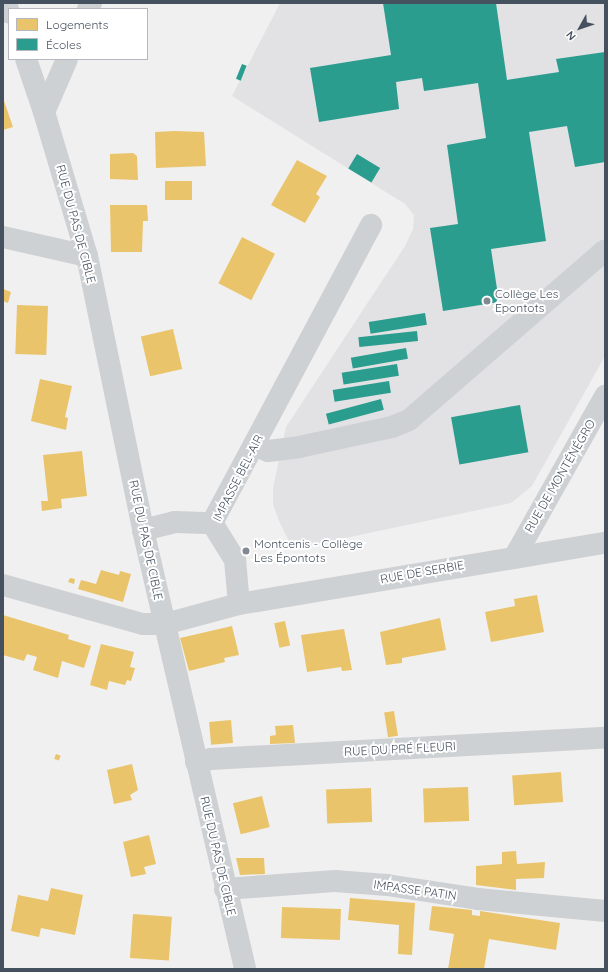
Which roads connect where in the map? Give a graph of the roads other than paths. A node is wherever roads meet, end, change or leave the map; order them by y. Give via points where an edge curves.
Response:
1 (26, 60) edge
2 (67, 60) edge
3 (44, 112) junction
4 (371, 226) dead end
5 (3, 237) edge
6 (605, 250) edge
7 (87, 256) junction
8 (605, 396) edge
9 (254, 445) junction
10 (212, 523) junction
11 (143, 530) junction
12 (605, 543) edge
13 (515, 556) junction
14 (3, 585) edge
15 (239, 604) junction
16 (165, 624) junction
17 (605, 738) edge
18 (196, 762) junction
19 (225, 889) junction
20 (605, 911) edge
21 (246, 969) edge

1 - 3 street, RUE DU PAS DE CIBLE
2 - 3 street
3 - 7 street, RUE DU PAS DE CIBLE
4 - 9 street, IMPASSE BEL-AIR
5 - 7 street
6 - 9 street via 409,420 392,427 299,447 268,451
7 - 11 street, RUE DU PAS DE CIBLE
8 - 13 street, RUE DE MONTÉNÉGRO
9 - 10 street, IMPASSE BEL-AIR
10 - 11 street via 175,522
10 - 15 street, IMPASSE BEL-AIR via 235,560
11 - 16 street, RUE DU PAS DE CIBLE
12 - 13 street, RUE DE SERBIE
13 - 15 street, RUE DE SERBIE
14 - 16 street via 143,624
15 - 16 street
16 - 18 street, RUE DU PAS DE CIBLE
17 - 18 street, RUE DU PRÉ FLEURI via 211,759
18 - 19 street, RUE DU PAS DE CIBLE
19 - 20 street, IMPASSE PATIN via 335,881 387,885 478,899
19 - 21 street, RUE DU PAS DE CIBLE

